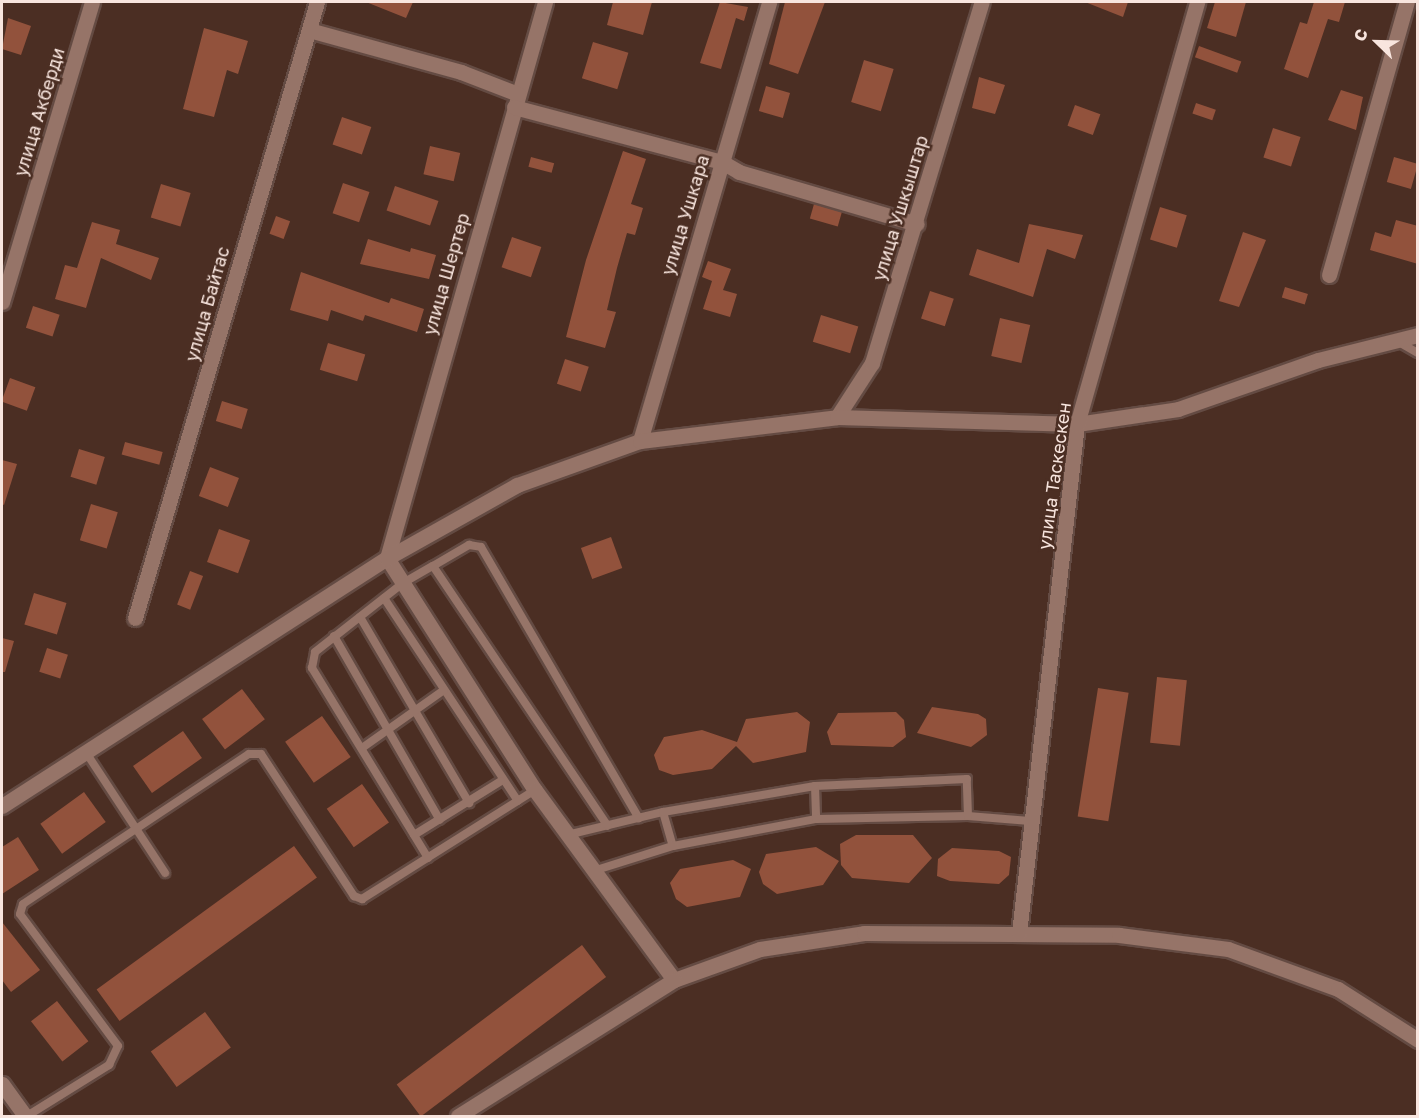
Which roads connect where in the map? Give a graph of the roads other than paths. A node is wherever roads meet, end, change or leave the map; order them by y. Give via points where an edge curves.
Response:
1 (92, 2) edge
2 (317, 2) edge
3 (545, 2) edge
4 (769, 2) edge
5 (982, 2) edge
6 (1197, 2) edge
7 (1407, 2) edge
8 (309, 30) junction
9 (516, 100) junction
10 (722, 162) junction
11 (917, 224) junction
12 (1329, 275) dead end
13 (2, 302) edge
14 (1418, 335) edge
15 (1396, 340) junction
16 (1418, 353) edge
17 (837, 417) junction
18 (1077, 424) junction
19 (640, 441) junction
20 (387, 558) junction
21 (433, 566) junction
22 (403, 583) junction
23 (384, 598) junction
24 (360, 617) junction
25 (135, 618) dead end
26 (334, 636) junction
27 (444, 690) junction
28 (416, 711) junction
29 (388, 729) junction
30 (362, 748) junction
31 (84, 750) junction
32 (501, 781) junction
33 (815, 786) junction
34 (535, 790) junction
35 (518, 801) junction
36 (469, 803) junction
37 (2, 806) edge
38 (663, 812) junction
39 (968, 816) junction
40 (639, 818) junction
41 (816, 819) junction
42 (440, 820) junction
43 (1030, 821) junction
44 (608, 826) junction
45 (135, 831) junction
46 (414, 835) junction
47 (567, 835) junction
48 (674, 846) junction
49 (428, 858) junction
50 (593, 871) junction
51 (165, 873) dead end
52 (1020, 933) junction
53 (674, 980) junction
54 (1418, 1041) edge
55 (2, 1084) edge
56 (26, 1116) edge
57 (458, 1116) edge

1 - 13 street, улица Акберди
2 - 8 street, улица Байтас
3 - 9 street, улица Шертер
4 - 10 street, улица Ушкара
5 - 11 street, улица Ушкыштар
6 - 18 street, улица Таскескен
7 - 12 street
8 - 9 street via 461,72
8 - 25 street, улица Байтас
9 - 10 street
9 - 20 street, улица Шертер
10 - 11 street via 739,172
10 - 19 street, улица Ушкара
11 - 17 street, улица Ушкыштар via 872,363
14 - 15 street
15 - 16 lane
15 - 18 street via 1318,360 1178,410
17 - 18 street
17 - 19 street
18 - 43 street, улица Таскескен via 1042,753
19 - 20 street via 517,485
20 - 22 street
20 - 31 street
21 - 22 lane
21 - 40 lane via 468,544 481,547
21 - 44 lane
22 - 23 lane
22 - 34 street
23 - 24 lane
23 - 27 lane
24 - 26 lane
24 - 28 lane
26 - 29 lane
26 - 30 lane via 315,652 312,668
27 - 28 lane
27 - 32 lane
28 - 29 lane
28 - 36 lane
29 - 30 lane
29 - 42 lane
30 - 46 lane
31 - 37 street
31 - 45 lane
32 - 35 lane
32 - 36 lane
33 - 38 lane
33 - 39 lane via 967,779
33 - 41 lane
34 - 35 lane
34 - 47 street
35 - 49 lane
36 - 42 lane
38 - 40 lane
38 - 48 lane
39 - 41 lane
39 - 43 lane
40 - 44 lane
41 - 48 lane
42 - 46 lane
43 - 52 street, улица Таскескен
44 - 47 lane
45 - 49 lane via 249,754 261,754 354,896 362,899
45 - 51 lane
45 - 56 lane via 23,904 20,914 118,1046 109,1065
46 - 49 lane
47 - 50 street
48 - 50 lane
50 - 53 street
52 - 53 street via 864,933 760,949
52 - 54 street via 1119,935 1228,949 1338,989
53 - 57 street
55 - 56 street

